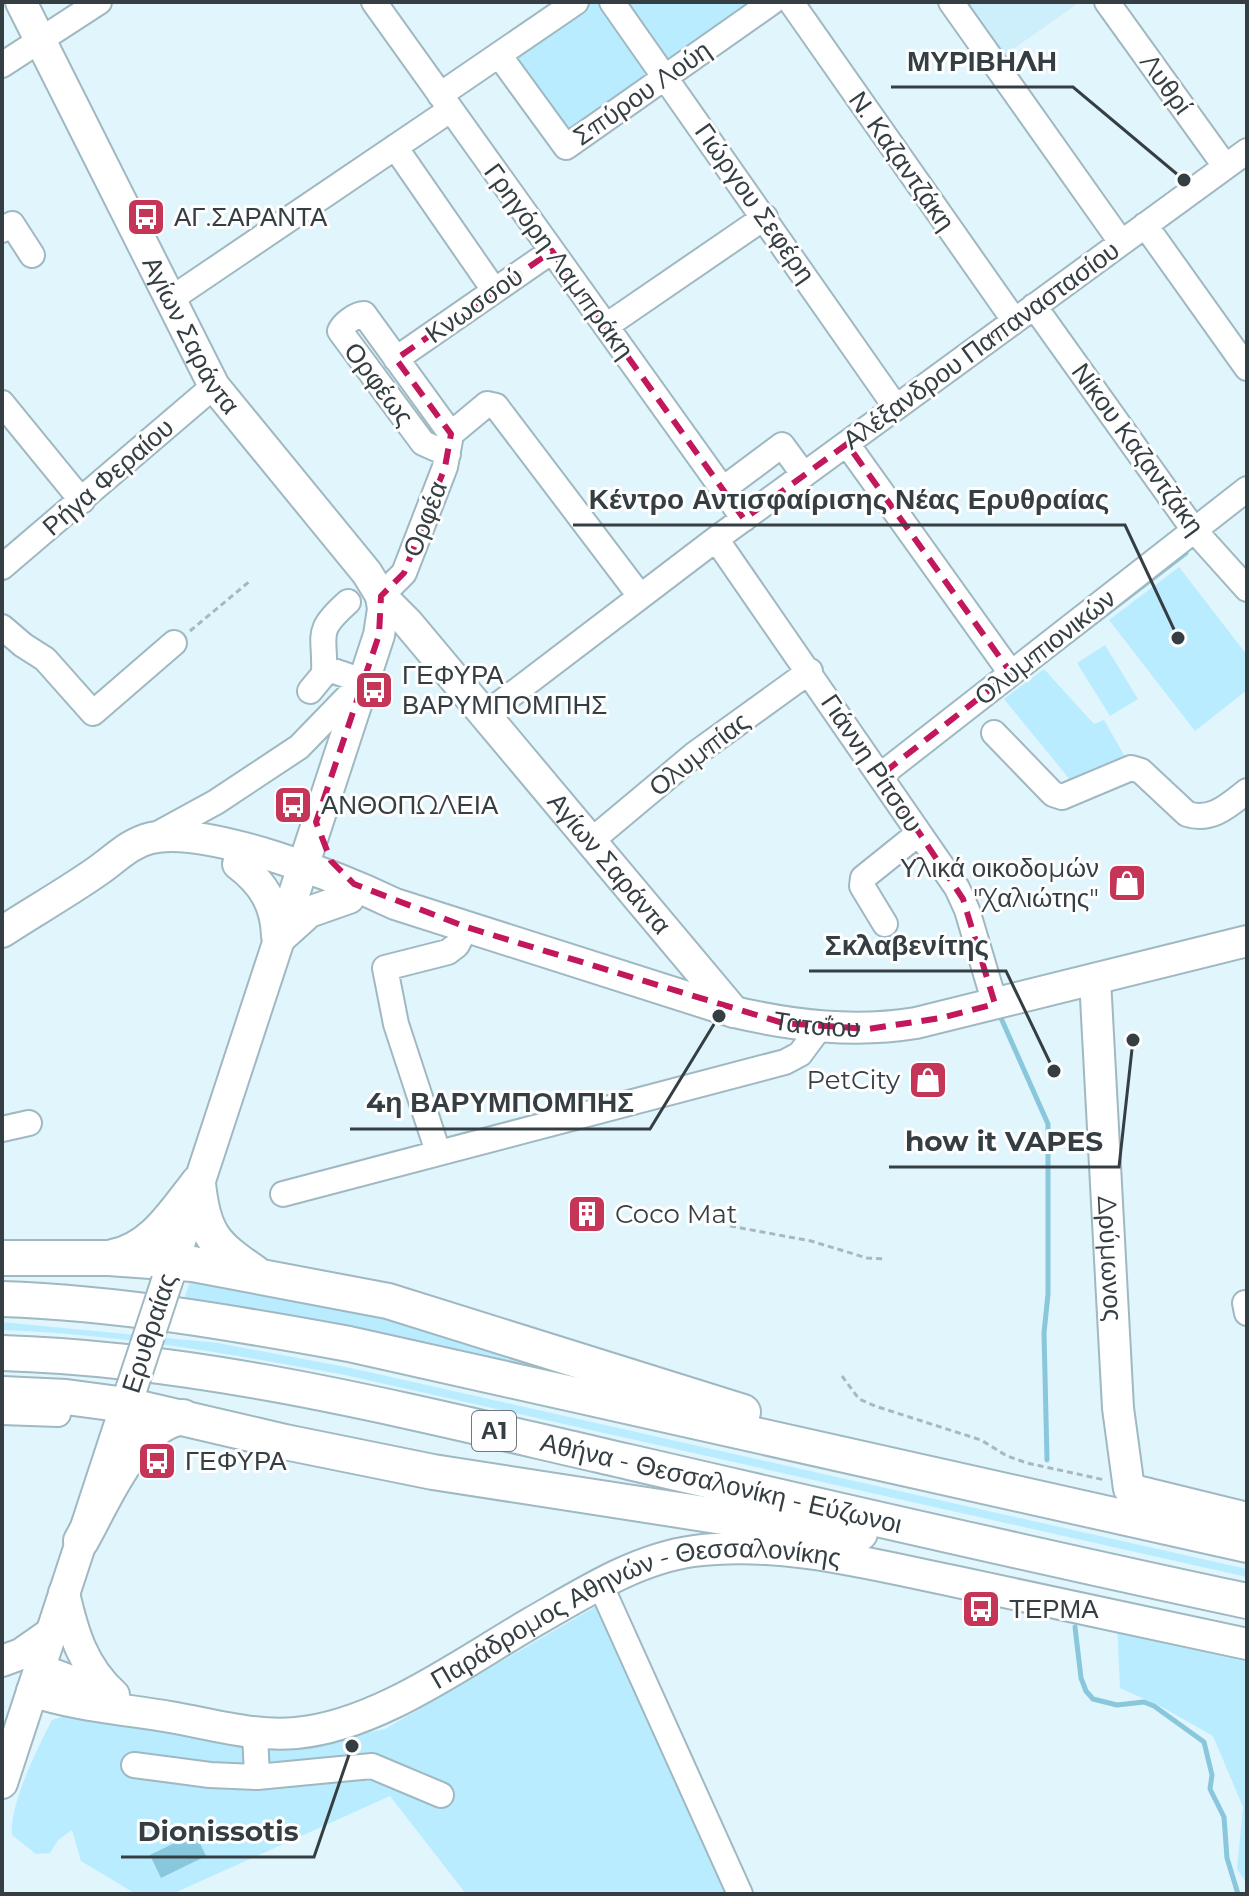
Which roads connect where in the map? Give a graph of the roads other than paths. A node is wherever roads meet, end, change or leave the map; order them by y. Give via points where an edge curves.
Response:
1 (21, 2) edge
2 (99, 2) edge
3 (374, 2) edge
4 (576, 2) edge
5 (612, 2) edge
6 (772, 2) edge
7 (791, 2) edge
8 (951, 2) edge
9 (1107, 2) edge
10 (41, 42) junction
11 (499, 55) junction
12 (2, 65) edge
13 (665, 76) junction
14 (445, 102) junction
15 (395, 147) junction
16 (1239, 163) edge
17 (765, 217) junction
18 (1145, 225) junction
19 (2, 230) edge
20 (1121, 242) junction
21 (552, 251) junction
22 (32, 255) dead end
23 (494, 290) junction
24 (171, 299) junction
25 (1034, 306) junction
26 (1014, 320) junction
27 (606, 326) junction
28 (399, 363) junction
29 (1247, 368) edge
30 (379, 384) junction
31 (214, 386) junction
32 (2, 403) edge
33 (895, 406) junction
34 (449, 444) junction
35 (847, 444) junction
36 (804, 475) junction
37 (723, 489) junction
38 (1247, 489) edge
39 (82, 501) junction
40 (744, 519) junction
41 (1194, 530) junction
42 (716, 539) junction
43 (2, 567) edge
44 (1247, 589) edge
45 (381, 596) junction
46 (640, 596) junction
47 (348, 602) dead end
48 (2, 627) edge
49 (174, 643) road end
50 (325, 668) junction
51 (810, 671) junction
52 (1011, 673) junction
53 (363, 681) junction
54 (310, 691) dead end
55 (485, 715) junction
56 (994, 733) dead end
57 (881, 775) junction
58 (1247, 791) edge
59 (316, 822) junction
60 (919, 833) junction
61 (150, 838) junction
62 (591, 841) junction
63 (238, 864) junction
64 (102, 868) junction
65 (299, 875) junction
66 (352, 891) junction
67 (885, 924) dead end
68 (466, 927) junction
69 (2, 932) edge
70 (277, 940) junction
71 (1247, 941) edge
72 (1095, 979) junction
73 (995, 1004) junction
74 (734, 1012) junction
75 (820, 1027) junction
76 (29, 1123) dead end
77 (2, 1129) edge
78 (438, 1152) junction
79 (198, 1183) junction
80 (283, 1194) dead end
81 (2, 1258) edge
82 (109, 1258) junction
83 (170, 1272) junction
84 (259, 1276) junction
85 (2, 1299) edge
86 (2, 1353) edge
87 (2, 1394) edge
88 (129, 1396) junction
89 (62, 1405) junction
90 (2, 1412) edge
91 (195, 1420) junction
92 (941, 1477) junction
93 (1247, 1518) edge
94 (81, 1541) junction
95 (980, 1544) junction
96 (1247, 1545) edge
97 (600, 1584) junction
98 (64, 1593) junction
99 (1247, 1601) edge
100 (51, 1633) junction
101 (1247, 1644) edge
102 (2, 1661) edge
103 (2, 1669) edge
104 (27, 1686) edge
105 (119, 1699) junction
106 (169, 1717) junction
107 (255, 1732) junction
108 (134, 1765) dead end
109 (257, 1777) junction
110 (2, 1783) edge
111 (441, 1795) dead end
112 (740, 1894) edge

1 - 10 main road, Αγίων Σαράντα
2 - 10 street
3 - 14 street, Γρηγόρη Λαμπράκη
4 - 11 street
5 - 13 street, Γιώργου Σεφέρη
6 - 13 street, Σπύρου Λούη
7 - 26 street, Ν. Καζαντζάκη
8 - 20 street
9 - 16 street, Λυθρί
10 - 12 street
10 - 24 main road, Αγίων Σαράντα
11 - 13 street, Σπύρου Λούη via 566,147
11 - 14 street
13 - 17 street, Γιώργου Σεφέρη
14 - 15 street
14 - 21 street, Γρηγόρη Λαμπράκη
15 - 23 street
15 - 24 street
16 - 18 street, Αλέξανδρου Παπαναστασίου
17 - 27 street
17 - 33 street, Γιώργου Σεφέρη
18 - 20 street, Αλέξανδρου Παπαναστασίου
18 - 29 street
19 - 22 street via 12,224
20 - 25 street, Αλέξανδρου Παπαναστασίου
21 - 23 street, Κνωσσού
21 - 27 street, Γρηγόρη Λαμπράκη
23 - 28 street, Κνωσσού
24 - 31 main road, Αγίων Σαράντα
25 - 26 street, Αλέξανδρου Παπαναστασίου
25 - 41 street, Νίκου Καζαντζάκη
26 - 33 street, Αλέξανδρου Παπαναστασίου
27 - 37 street, Γρηγόρη Λαμπράκη
28 - 30 street, Κνωσσού
28 - 30 street, Ορφέως via 364,314 341,327
28 - 34 street, Ορφέως
30 - 34 street, Ορφέως via 423,443
31 - 39 street, Ρήγα Φεραίου
31 - 45 main road, Αγίων Σαράντα
32 - 39 street
33 - 35 street, Αλέξανδρου Παπαναστασίου
34 - 45 street, Ορφέα via 404,573
34 - 46 street via 487,404 496,406
35 - 36 street, Αλέξανδρου Παπαναστασίου
35 - 52 street
36 - 37 street via 782,445
36 - 40 street, Αλέξανδρου Παπαναστασίου
37 - 40 street, Γρηγόρη Λαμπράκη
38 - 41 street, Ολυμπιονικών
39 - 43 street, Ρήγα Φεραίου
40 - 42 street, Αλέξανδρου Παπαναστασίου
41 - 44 street, Νίκου Καζαντζάκη
41 - 52 street, Ολυμπιονικών
42 - 46 street, Αλέξανδρου Παπαναστασίου
42 - 51 street, Γιάννη Ρίτσου
45 - 53 main road, Ερυθραίας via 382,622
45 - 55 main road, Αγίων Σαράντα
46 - 55 street, Αλέξανδρου Παπαναστασίου
47 - 50 street via 324,629
48 - 49 street via 45,659 93,713
50 - 53 street
50 - 54 street
51 - 57 street, Γιάννη Ρίτσου
51 - 62 street, Ολυμπίας via 695,754
52 - 57 street, Ολυμπιονικών
53 - 59 main road, Ερυθραίας
53 - 61 street, Ερυθραίας via 299,747
55 - 62 main road, Αγίων Σαράντα
56 - 58 street via 1062,797 1131,768 1195,817 1210,817
57 - 60 street, Γιάννη Ρίτσου
59 - 65 main road, Ερυθραίας
59 - 66 main road via 331,861
60 - 67 street via 862,882
60 - 73 street, Γιάννη Ρίτσου via 963,899
61 - 64 main road, Ερυθραίας
61 - 65 main road, Ερυθραίας via 210,841
62 - 74 main road, Αγίων Σαράντα
63 - 64 main road, Ερυθραίας via 175,852 126,858
63 - 65 main road, Ερυθραίας
63 - 70 main road via 264,889 277,922
64 - 69 main road, Ερυθραίας
65 - 66 main road, Τατοΐου
65 - 70 main road, Ερυθραίας
66 - 68 main road, Τατοΐου
66 - 70 main road via 309,912
68 - 74 main road, Τατοΐου
68 - 78 street via 448,952 385,968 396,1024
70 - 79 main road, Ερυθραίας
71 - 72 main road, Τατοΐου
72 - 73 main road, Τατοΐου
72 - 93 main road, Δρύμωνος via 1118,1408 1129,1486
73 - 75 main road, Τατοΐου via 893,1027
74 - 75 main road, Τατοΐου
75 - 78 street via 800,1054 785,1062
76 - 77 street
78 - 80 street
79 - 82 highway via 147,1242
79 - 83 main road, Ερυθραίας
79 - 84 highway via 203,1222 230,1256
81 - 82 highway
82 - 83 highway
83 - 84 highway
83 - 88 main road, Ερυθραίας, bridge
84 - 92 highway via 388,1301
85 - 92 highway, Αθήνα - Θεσσαλονίκη - Εύζωνοι / Α1 via 220,1320 349,1344
86 - 95 highway, Αθήνα - Θεσσαλονίκη - Εύζωνοι / Α1 via 213,1373 340,1397
87 - 89 highway
88 - 89 highway
88 - 91 highway
88 - 94 main road, Ερυθραίας
89 - 90 street
91 - 94 highway via 163,1422 140,1442
91 - 95 highway via 433,1472 795,1528
92 - 96 highway, Αθήνα - Θεσσαλονίκη - Εύζωνοι / Α1
94 - 98 main road, Ερυθραίας
95 - 99 highway, Αθήνα - Θεσσαλονίκη - Εύζωνοι / Α1
97 - 101 main road, Παράδρομος Αθηνών - Θεσσαλονίκης via 658,1559 694,1551 790,1552
97 - 107 main road, Παράδρομος Αθηνών - Θεσσαλονίκης via 359,1719 295,1734
97 - 112 street
98 - 100 main road, Ερυθραίας
98 - 105 main road via 85,1662
100 - 102 main road
100 - 104 main road, Ερυθραίας
103 - 104 main road, Παράδρομος Αθηνών - Θεσσαλονίκης
104 - 105 main road, Παράδρομος Αθηνών - Θεσσαλονίκης
104 - 106 main road, Παράδρομος Αθηνών - Θεσσαλονίκης via 93,1707
104 - 110 main road, Ερυθραίας
105 - 106 main road, Παράδρομος Αθηνών - Θεσσαλονίκης
106 - 107 main road, Παράδρομος Αθηνών - Θεσσαλονίκης
107 - 109 street
108 - 109 street
109 - 111 street via 372,1766

